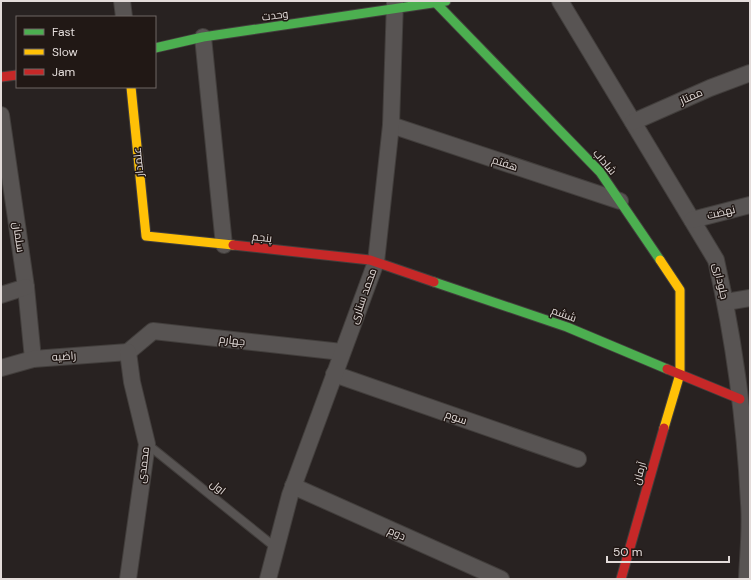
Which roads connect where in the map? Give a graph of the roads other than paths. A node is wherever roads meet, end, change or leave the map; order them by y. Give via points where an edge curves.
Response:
1 (122, 1) edge
2 (446, 1) edge
3 (560, 1) edge
4 (436, 2) junction
5 (395, 5) edge
6 (124, 16) edge
7 (203, 38) junction
8 (156, 48) edge
9 (750, 73) edge
10 (16, 75) edge
11 (1, 78) edge
12 (130, 88) edge
13 (1, 115) edge
14 (633, 122) junction
15 (391, 125) junction
16 (620, 201) junction
17 (750, 205) edge
18 (692, 220) junction
19 (146, 236) joint
20 (224, 245) junction
21 (376, 262) junction
22 (26, 287) junction
23 (1, 295) edge
24 (750, 298) edge
25 (726, 302) junction
26 (128, 352) junction
27 (342, 352) junction
28 (33, 359) junction
29 (1, 368) edge
30 (334, 374) junction
31 (680, 374) junction
32 (740, 399) junction
33 (146, 444) junction
34 (578, 459) dead end
35 (293, 486) junction
36 (275, 547) junction
37 (128, 579) edge
38 (268, 579) edge
39 (501, 579) edge
40 (621, 579) edge
41 (748, 579) edge

1 - 6 street
2 - 4 street, وحدت
3 - 14 street, جلوداری
4 - 5 street, وحدت
4 - 16 street, شاداب via 600,172
5 - 7 street, وحدت
5 - 15 street, محمد ستاری
7 - 8 street, وحدت
7 - 20 street
9 - 14 street, ممتاز
10 - 11 street
12 - 19 street, علمدار
13 - 22 street, سلمان
14 - 18 street, جلوداری
15 - 16 street, هفتم
15 - 21 street, محمد ستاری
16 - 31 street, شاداب via 680,290
17 - 18 street, نهضت
18 - 25 street, جلوداری via 716,260
19 - 20 street, پنجم
20 - 21 street, پنجم
21 - 27 street, محمد ستاری
21 - 31 street, ششم via 567,327
22 - 23 street
22 - 28 street, سلمان
24 - 25 street
25 - 32 street, جلوداری
26 - 27 street, چهارم via 153,331
26 - 28 street, راضیه
26 - 33 street, محمدی
27 - 30 street, محمد ستاری
28 - 29 street, راضیه
30 - 34 street, سوم
30 - 35 street, محمد ستاری
31 - 32 street, ششم
31 - 40 street, آرمان
32 - 41 street, جلوداری via 749,504
33 - 36 lane, اول
33 - 37 street, محمدی
35 - 36 street, محمد ستاری
35 - 39 street, دوم
36 - 38 street, محمد ستاری

